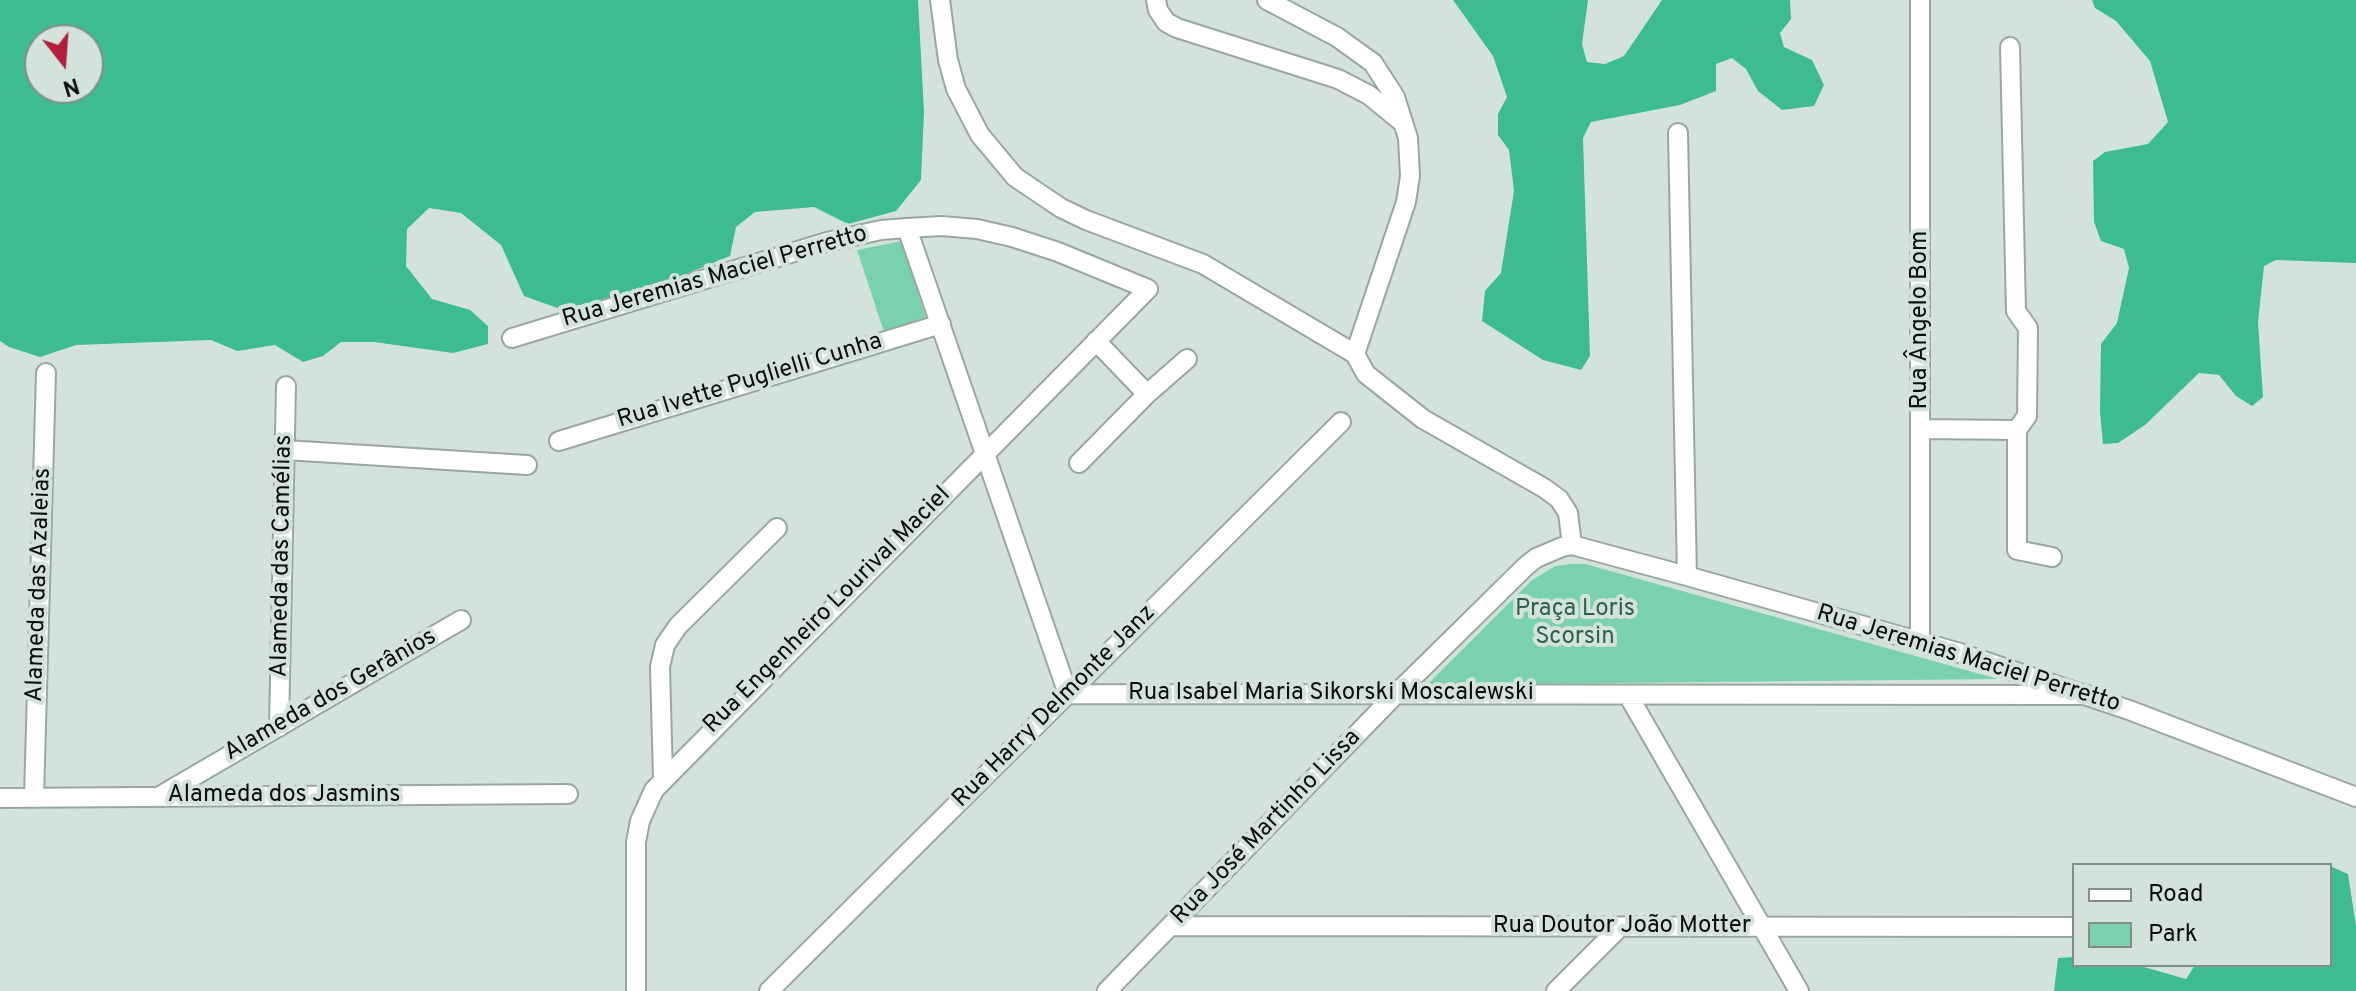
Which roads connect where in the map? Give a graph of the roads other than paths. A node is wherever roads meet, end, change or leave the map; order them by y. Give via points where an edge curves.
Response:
1 (940, 0) edge
2 (1156, 0) edge
3 (1267, 0) edge
4 (1920, 0) edge
5 (2010, 47) dead end
6 (1402, 122) junction
7 (1678, 133) dead end
8 (907, 228) junction
9 (1148, 289) joint
10 (941, 324) junction
11 (512, 338) dead end
12 (1096, 341) junction
13 (1355, 354) junction
14 (1187, 359) dead end
15 (46, 373) dead end
16 (286, 386) dead end
17 (1147, 394) junction
18 (1341, 422) dead end
19 (1921, 429) junction
20 (2017, 430) junction
21 (559, 441) dead end
22 (285, 450) junction
23 (985, 453) junction
24 (1079, 463) dead end
25 (527, 465) dead end
26 (777, 528) dead end
27 (1572, 545) junction
28 (2052, 557) dead end
29 (1687, 576) junction
30 (461, 620) dead end
31 (1920, 641) junction
32 (1068, 694) junction
33 (1396, 694) junction
34 (1628, 695) junction
35 (2087, 695) junction
36 (279, 727) junction
37 (663, 779) junction
38 (568, 794) dead end
39 (159, 796) junction
40 (34, 797) junction
41 (2356, 797) edge
42 (0, 798) edge
43 (1171, 926) junction
44 (1761, 926) junction
45 (1620, 927) junction
46 (2072, 927) edge
47 (773, 990) edge
48 (636, 991) edge
49 (1107, 991) edge
50 (1556, 991) edge
51 (1799, 991) edge

1 - 13 street via 956,89 980,135 1015,177 1086,220 1203,264
2 - 6 street via 1166,22 1177,28 1338,79 1369,95
3 - 6 street via 1373,63 1395,97
4 - 19 street, Rua Ângelo Bom
5 - 20 street via 2016,311 2028,328 2027,416
6 - 13 street via 1410,156 1406,202
7 - 29 street
8 - 9 street, Rua Jeremias Maciel Perretto via 977,229 1012,237
8 - 10 street
8 - 11 street, Rua Jeremias Maciel Perretto via 827,242
9 - 12 street, Rua Engenheiro Lourival Maciel
10 - 21 street, Rua Ivette Puglielli Cunha
10 - 23 street
12 - 17 street
12 - 23 street, Rua Engenheiro Lourival Maciel
13 - 27 street via 1366,374 1431,425 1559,499 1568,513
14 - 17 street
15 - 40 street, Alameda das Azaleias
16 - 22 street, Alameda das Camélias
17 - 24 street
18 - 32 street, Rua Harry Delmonte Janz
19 - 20 street
19 - 31 street, Rua Ângelo Bom
20 - 28 street via 2017,550
22 - 25 street
22 - 36 street, Alameda das Camélias
23 - 32 street
23 - 37 street, Rua Engenheiro Lourival Maciel
26 - 37 street via 665,645 660,667
27 - 29 street, Rua Jeremias Maciel Perretto
27 - 33 street, Rua José Martinho Lissa via 1536,558
29 - 31 street, Rua Jeremias Maciel Perretto
30 - 36 street, Alameda dos Gerânios
31 - 35 street, Rua Jeremias Maciel Perretto
32 - 33 street, Rua Isabel Maria Sikorski Moscalewski
32 - 47 street, Rua Harry Delmonte Janz
33 - 34 street, Rua Isabel Maria Sikorski Moscalewski
33 - 43 street, Rua José Martinho Lissa
34 - 35 street, Rua Isabel Maria Sikorski Moscalewski
34 - 44 street
35 - 41 street, Rua Jeremias Maciel Perretto
36 - 39 street, Alameda dos Gerânios
37 - 48 street, Rua Engenheiro Lourival Maciel via 646,805 636,842
38 - 39 street, Alameda dos Jasmins
39 - 40 street, Alameda dos Jasmins
40 - 42 street, Alameda dos Jasmins
43 - 45 street, Rua Doutor João Motter
43 - 49 street, Rua José Martinho Lissa
44 - 45 street, Rua Doutor João Motter
44 - 46 street, Rua Doutor João Motter
44 - 51 street
45 - 50 street

